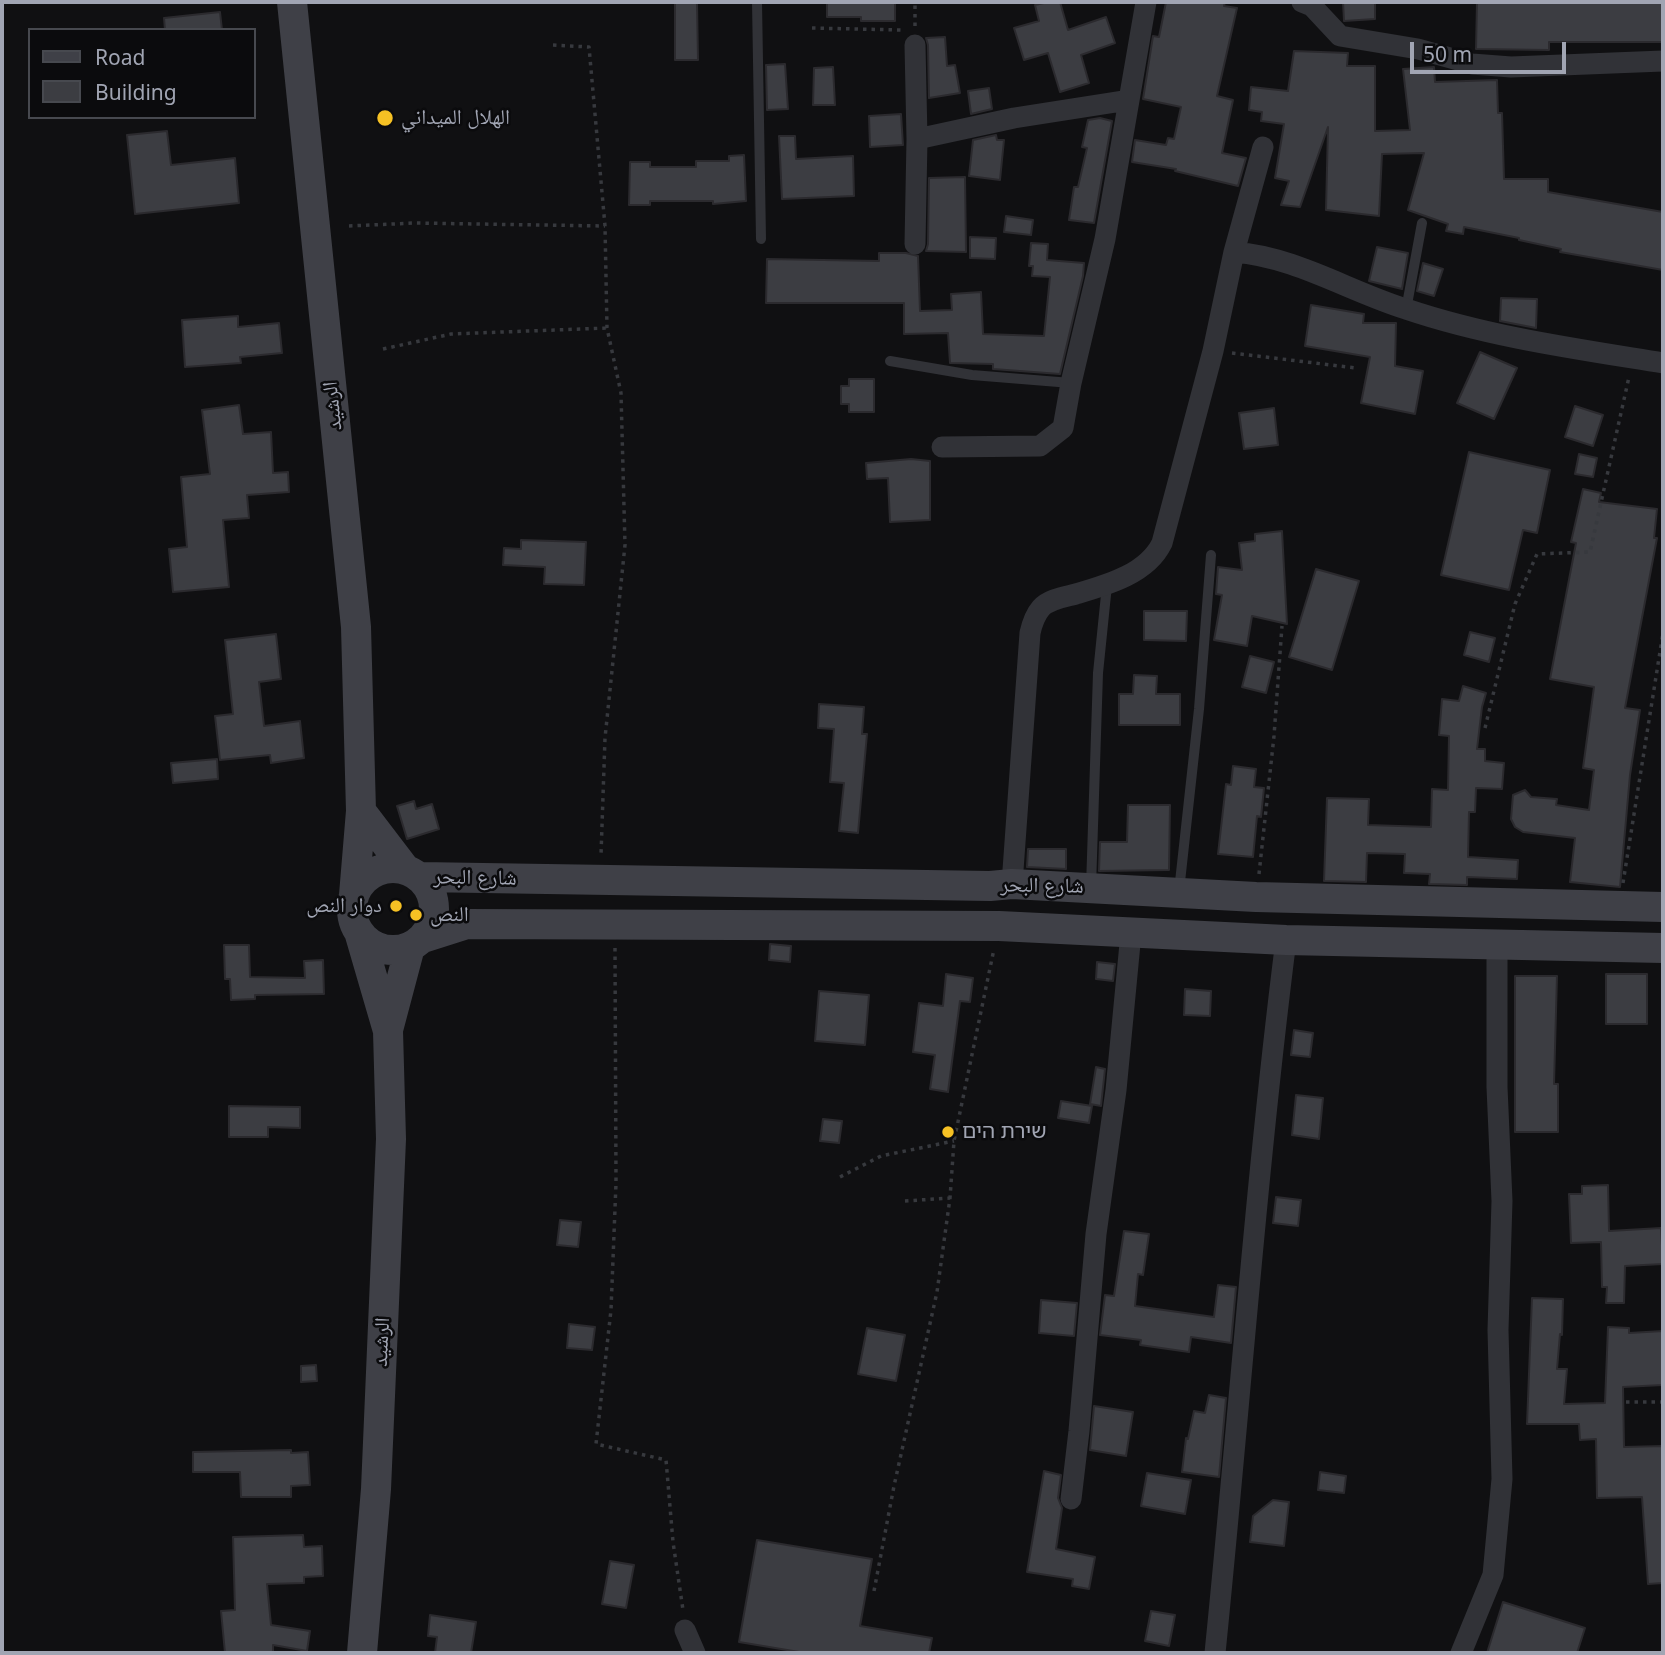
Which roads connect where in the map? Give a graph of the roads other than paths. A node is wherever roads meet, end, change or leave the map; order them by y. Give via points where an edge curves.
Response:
1 (292, 2) edge
2 (757, 2) edge
3 (1146, 2) edge
4 (1302, 2) edge
5 (909, 38) road end
6 (1663, 61) edge
7 (1129, 100) junction
8 (917, 139) junction
9 (1263, 147) dead end
10 (1422, 223) dead end
11 (761, 239) dead end
12 (915, 244) dead end
13 (1234, 252) junction
14 (1406, 310) junction
15 (890, 361) dead end
16 (1663, 363) edge
17 (1071, 383) junction
18 (942, 447) dead end
19 (1211, 555) dead end
20 (1107, 585) junction
21 (361, 811) junction
22 (413, 873) junction
23 (1012, 884) junction
24 (1091, 887) junction
25 (1178, 891) junction
26 (354, 895) junction
27 (1663, 907) edge
28 (1131, 933) junction
29 (360, 935) junction
30 (1286, 940) junction
31 (416, 942) junction
32 (1497, 944) junction
33 (1663, 948) edge
34 (388, 1031) junction
35 (1071, 1499) dead end
36 (685, 1630) road end
37 (362, 1653) edge
38 (695, 1653) edge
39 (1215, 1653) edge
40 (1461, 1653) edge

1 - 21 main road, الرشيد via 356,627
2 - 11 lane
3 - 7 street
4 - 6 street via 1312,6 1340,36 1472,64 1511,67
5 - 8 street
7 - 8 street
7 - 17 street via 1105,239
8 - 12 street
9 - 13 street
10 - 14 lane
13 - 14 street via 1260,254 1314,271
13 - 20 street via 1162,543 1156,556
14 - 16 street via 1481,331
15 - 17 lane via 972,375
17 - 18 street via 1063,428 1040,446
19 - 25 lane
20 - 23 street via 1055,599 1042,606 1034,620
20 - 24 lane via 1098,673
21 - 22 main road
21 - 26 main road, الرشيد
22 - 23 main road, شارع البحر via 599,881
22 - 26 main road via 396,867 382,869 360,883
22 - 31 main road via 429,887 435,913 431,926
23 - 24 main road, شارع البحر
24 - 25 main road, شارع البحر
25 - 27 main road, شارع البحر
26 - 29 main road via 351,909
28 - 30 main road, شارع البحر
28 - 31 main road, شارع البحر via 999,926 467,924
28 - 35 street
29 - 31 main road via 384,950 398,951
29 - 34 main road, الرشيد
30 - 32 main road, شارع البحر
30 - 39 street via 1255,1213
31 - 34 main road, الرشيد
32 - 33 main road, شارع البحر
32 - 40 street via 1502,1479 1493,1575
34 - 37 main road, الرشيد via 391,1152 376,1489
36 - 38 street

